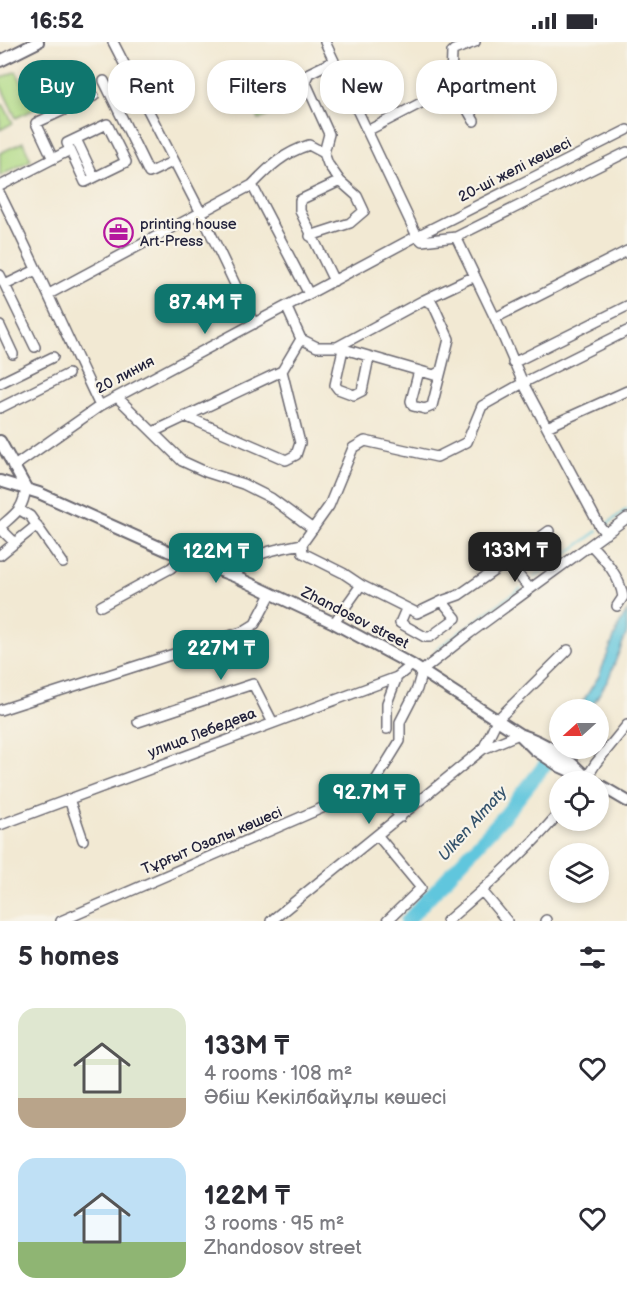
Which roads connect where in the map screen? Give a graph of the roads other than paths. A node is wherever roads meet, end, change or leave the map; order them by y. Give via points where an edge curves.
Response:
1 (38, 42) edge
2 (113, 42) edge
3 (325, 42) edge
4 (475, 42) edge
5 (333, 60) edge
6 (450, 60) edge
7 (0, 61) edge
8 (320, 68) edge
9 (105, 81) dead end
10 (416, 106) edge
11 (55, 114) edge
12 (359, 114) edge
13 (470, 114) edge
14 (474, 122) dead end
15 (627, 130) edge
16 (367, 131) junction
17 (76, 139) junction
18 (70, 150) junction
19 (627, 152) edge
20 (324, 153) junction
21 (52, 159) junction
22 (174, 161) junction
23 (94, 177) junction
24 (340, 181) junction
25 (252, 185) junction
26 (0, 186) edge
27 (0, 194) edge
28 (201, 213) junction
29 (310, 236) junction
30 (417, 236) junction
31 (456, 237) junction
32 (627, 251) edge
33 (36, 270) junction
34 (0, 275) edge
35 (475, 276) junction
36 (334, 281) junction
37 (7, 290) junction
38 (49, 294) junction
39 (309, 294) junction
40 (0, 299) edge
41 (424, 300) junction
42 (286, 306) junction
43 (627, 306) edge
44 (495, 318) junction
45 (254, 324) junction
46 (0, 326) edge
47 (627, 331) edge
48 (301, 339) junction
49 (35, 347) dead end
50 (340, 348) junction
51 (14, 354) dead end
52 (53, 357) dead end
53 (369, 357) junction
54 (513, 363) junction
55 (282, 371) junction
56 (419, 371) junction
57 (441, 371) junction
58 (68, 374) dead end
59 (0, 383) edge
60 (523, 383) junction
61 (627, 391) edge
62 (117, 397) junction
63 (100, 406) junction
64 (0, 408) edge
65 (185, 416) junction
66 (547, 427) junction
67 (153, 432) junction
68 (0, 441) edge
69 (13, 466) junction
70 (0, 481) edge
71 (26, 488) junction
72 (20, 510) junction
73 (627, 518) edge
74 (37, 525) junction
75 (0, 527) edge
76 (313, 530) junction
77 (549, 531) dead end
78 (606, 534) junction
79 (15, 543) junction
80 (302, 544) junction
81 (591, 545) junction
82 (0, 555) edge
83 (183, 557) junction
84 (63, 563) dead end
85 (505, 563) junction
86 (234, 576) junction
87 (361, 585) junction
88 (530, 589) junction
89 (271, 594) junction
90 (442, 601) junction
91 (101, 606) dead end
92 (617, 606) dead end
93 (406, 609) junction
94 (334, 623) junction
95 (568, 650) dead end
96 (417, 668) junction
97 (398, 677) junction
98 (0, 710) edge
99 (497, 720) junction
100 (138, 722) dead end
101 (273, 723) junction
102 (627, 725) edge
103 (387, 729) dead end
104 (519, 734) junction
105 (483, 749) junction
106 (577, 771) edge
107 (593, 771) edge
108 (609, 790) edge
109 (371, 792) junction
110 (69, 799) junction
111 (626, 799) edge
112 (401, 817) junction
113 (0, 825) edge
114 (549, 825) edge
115 (378, 836) junction
116 (83, 840) dead end
117 (482, 891) junction
118 (61, 921) edge
119 (271, 921) edge
120 (387, 921) edge
121 (447, 921) edge
122 (507, 921) edge

1 - 7 main road
2 - 22 street
3 - 5 street
4 - 6 street via 454,50
8 - 20 street via 309,73 305,81 329,134
9 - 22 street via 149,173
10 - 16 street
11 - 21 street via 36,123
12 - 16 street
13 - 14 street
15 - 30 street, 20-ші желі көшесі
16 - 30 street
17 - 18 street via 67,143
17 - 23 street
17 - 23 street via 107,124 126,162
18 - 21 street
18 - 23 street via 85,182
19 - 31 street
20 - 24 street
20 - 25 street via 309,145 296,149 273,163
21 - 26 street
22 - 28 street
24 - 29 street via 300,200
24 - 29 street via 357,196 364,212 351,223
25 - 28 street
25 - 39 street
27 - 33 street
28 - 38 street
28 - 45 street
29 - 36 street
30 - 31 street via 422,241
30 - 36 street, 20 линия
31 - 35 street
32 - 44 street
33 - 37 street
33 - 38 street
34 - 37 street
35 - 41 street
35 - 44 street
36 - 39 street, 20 линия
37 - 40 street
37 - 49 street
38 - 63 street
39 - 42 street, 20 линия
41 - 50 street
41 - 57 street via 433,304 449,339
42 - 45 street, 20 линия
42 - 48 street
43 - 54 street
44 - 54 street
45 - 62 street, 20 линия
46 - 51 street
47 - 60 street
48 - 50 street via 317,348
48 - 55 street
50 - 53 street
50 - 53 street via 335,385 354,395 362,391
52 - 59 street
53 - 56 street
54 - 60 street
55 - 65 street
55 - 65 street via 300,443 296,455 286,460
56 - 57 street via 434,375
56 - 57 street via 411,401 413,406 425,409 432,406
58 - 64 street
60 - 66 street
60 - 76 street via 482,406 467,442 437,457 365,441 353,448
61 - 66 street
62 - 63 street, 20 линия
62 - 67 street
63 - 69 street, 20 линия
65 - 67 street
66 - 78 street
67 - 76 street via 182,461 271,498
68 - 69 main road
69 - 71 main road
70 - 71 main road, Zhandosov street
71 - 72 street
71 - 83 main road, Zhandosov street
72 - 74 street
72 - 75 street
73 - 78 street, улица Лебедева
74 - 79 street
74 - 84 street
75 - 79 street
76 - 80 street
77 - 85 street
78 - 81 street, улица Лебедева
79 - 82 street
80 - 86 street via 252,557
80 - 87 street via 303,553
81 - 88 street, улица Лебедева
81 - 92 street via 620,582 623,597
83 - 86 main road, Zhandosov street
83 - 91 street via 171,568
85 - 88 street
85 - 90 street via 459,595
86 - 89 main road, Zhandosov street
87 - 93 street
87 - 94 street
88 - 96 street, улица Лебедева
89 - 94 main road, Zhandosov street
89 - 98 street via 255,624 242,632
90 - 93 street via 417,613
90 - 93 street via 456,618 428,638 400,623
94 - 96 main road, Zhandosov street
95 - 99 street
96 - 97 street, улица Лебедева
96 - 99 main road, Zhandosov street
96 - 109 street via 417,689 400,722 400,741
97 - 101 street, улица Лебедева
97 - 103 street via 387,703
99 - 104 main road, Zhandosov street
99 - 105 street
100 - 101 street via 253,684
101 - 110 street, улица Лебедева
102 - 107 street
104 - 105 street
104 - 106 main road, Zhandosov street
105 - 112 street
108 - 111 main road
109 - 112 street via 380,795
109 - 118 street, Тұрғыт Озалы көшесі via 359,792
110 - 113 street, улица Лебедева
110 - 116 street
112 - 115 street
114 - 117 street
115 - 119 street
115 - 120 street via 421,888
117 - 121 street
117 - 122 street

